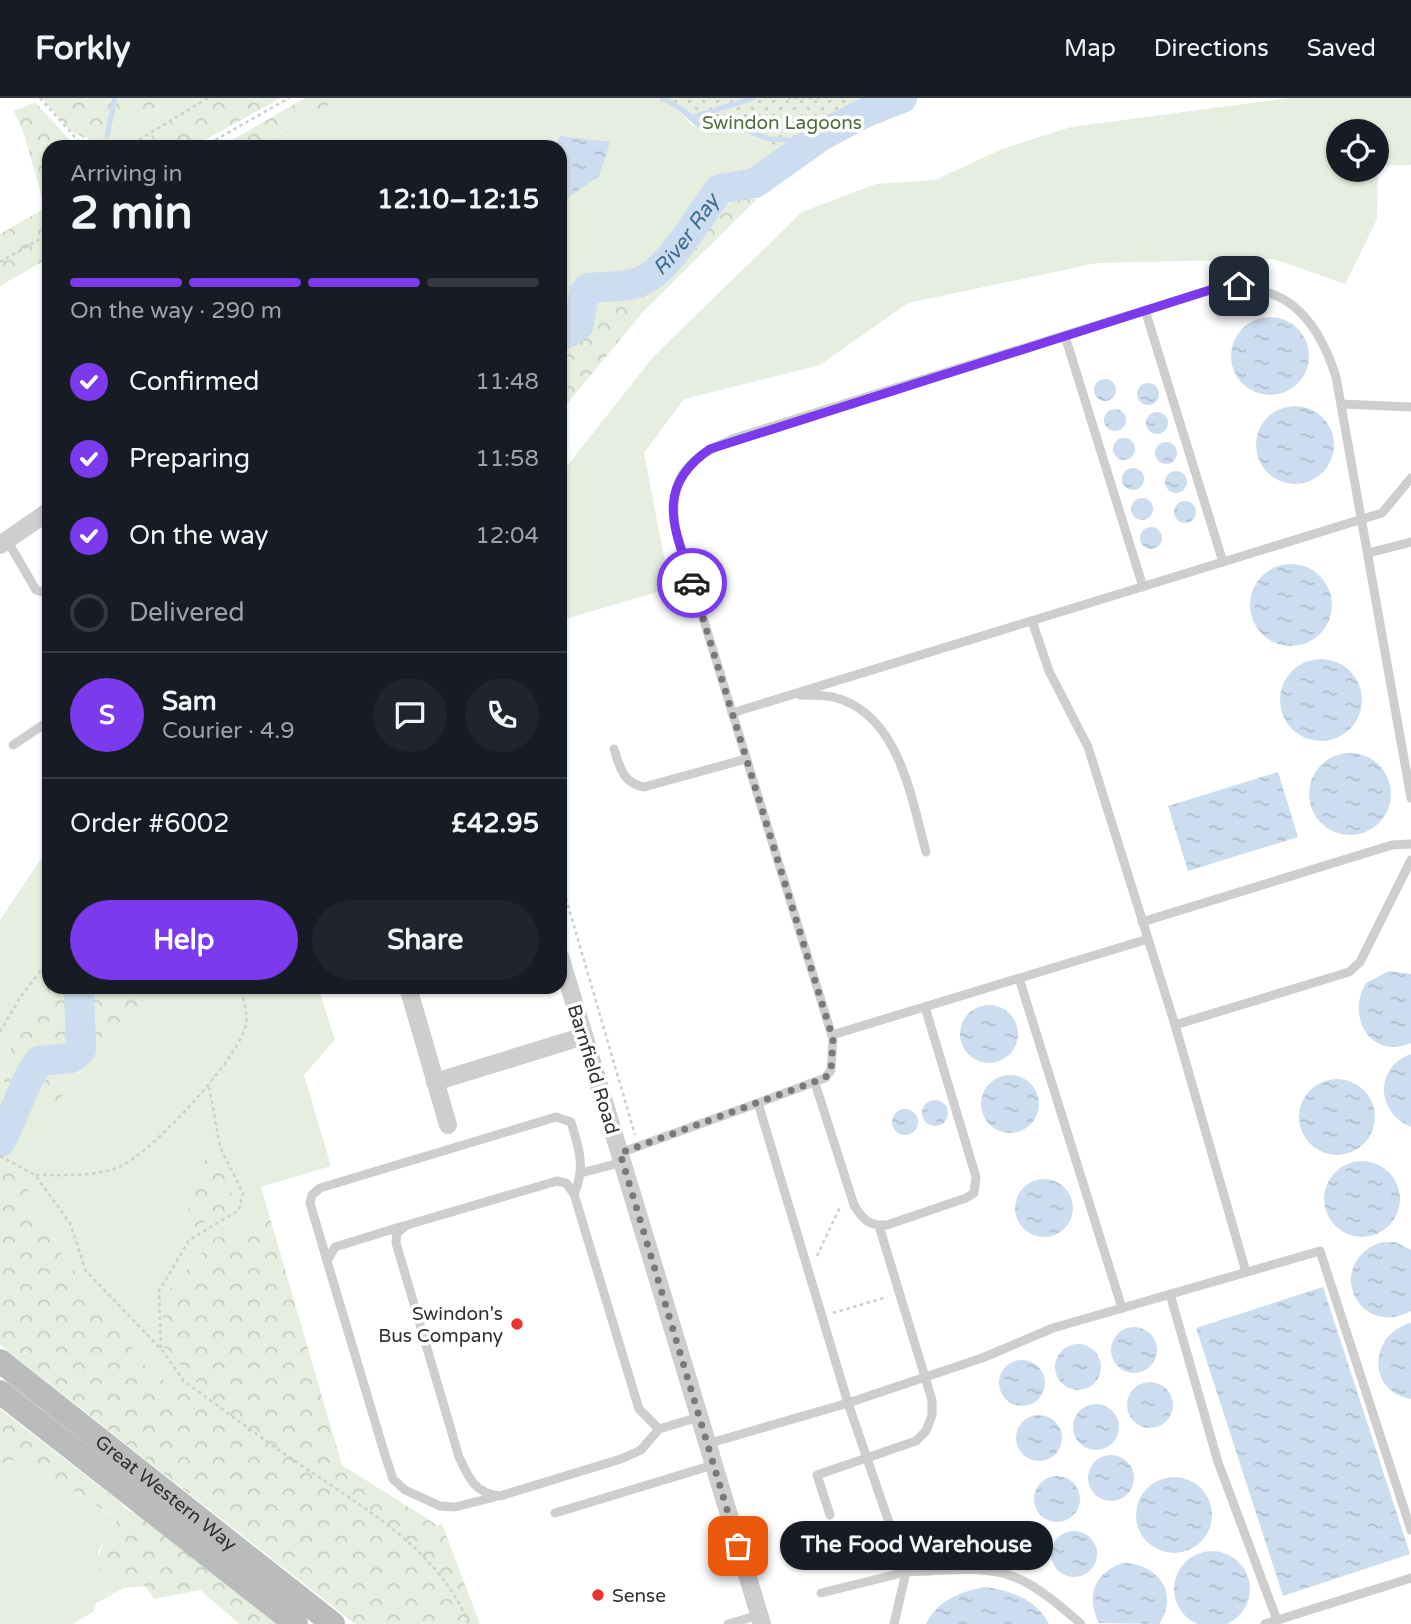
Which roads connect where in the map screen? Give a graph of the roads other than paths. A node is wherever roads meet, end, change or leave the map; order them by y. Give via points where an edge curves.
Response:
1 (1145, 310) junction
2 (1065, 336) junction
3 (1341, 404) junction
4 (1411, 407) edge
5 (1411, 478) edge
6 (42, 516) edge
7 (1362, 520) junction
8 (1411, 542) edge
9 (2, 543) edge
10 (1368, 553) junction
11 (1223, 562) junction
12 (1143, 587) junction
13 (42, 592) edge
14 (1032, 621) junction
15 (795, 694) junction
16 (732, 713) junction
17 (42, 726) edge
18 (13, 745) dead end
19 (614, 750) dead end
20 (746, 759) junction
21 (1411, 798) edge
22 (1411, 844) edge
23 (926, 852) dead end
24 (1411, 860) edge
25 (1142, 922) junction
26 (1148, 939) junction
27 (1019, 978) junction
28 (567, 979) edge
29 (410, 994) edge
30 (925, 1007) junction
31 (1175, 1025) junction
32 (832, 1035) junction
33 (584, 1036) junction
34 (435, 1082) junction
35 (815, 1083) junction
36 (758, 1103) junction
37 (448, 1125) dead end
38 (621, 1158) junction
39 (581, 1173) junction
40 (574, 1194) junction
41 (407, 1225) junction
42 (879, 1226) junction
43 (327, 1261) junction
44 (1246, 1272) junction
45 (1170, 1294) junction
46 (1122, 1308) junction
47 (0, 1361) edge
48 (926, 1376) junction
49 (0, 1392) edge
50 (848, 1403) junction
51 (699, 1417) junction
52 (659, 1429) junction
53 (707, 1444) junction
54 (867, 1458) junction
55 (713, 1465) junction
56 (500, 1496) junction
57 (555, 1513) dead end
58 (830, 1515) dead end
59 (1411, 1530) edge
60 (906, 1572) junction
61 (1411, 1578) edge
62 (821, 1593) dead end
63 (760, 1620) edge
64 (1277, 1620) junction
65 (296, 1624) edge
66 (333, 1624) edge
67 (728, 1624) edge
68 (894, 1624) edge
69 (1081, 1624) edge
70 (1265, 1624) edge

1 - 2 lane
1 - 3 lane via 1213,289 1239,286 1287,301 1310,320 1325,344
1 - 11 lane
2 - 12 lane
2 - 16 lane via 735,438 710,449 684,470 673,504 675,527
3 - 4 lane
3 - 7 lane
5 - 7 lane via 1382,513
6 - 9 street
7 - 10 lane
7 - 11 lane
8 - 10 lane
9 - 13 lane
10 - 21 lane
11 - 12 lane
12 - 14 lane
14 - 15 lane
14 - 25 lane via 1049,671 1083,732
15 - 16 lane
15 - 23 lane via 832,697 854,705 876,723 903,768
16 - 20 lane
17 - 18 lane
19 - 20 lane via 622,775 632,785 644,787
20 - 32 lane
22 - 25 lane via 1392,845
24 - 31 lane via 1360,962 1349,972
25 - 26 lane
26 - 27 lane
26 - 31 lane
27 - 30 lane
27 - 46 lane
28 - 33 street, Barnfield Road
29 - 34 street
30 - 32 lane
30 - 42 lane via 976,1186 966,1198
31 - 44 lane
32 - 35 lane via 831,1070
33 - 34 street
33 - 38 street, Barnfield Road
34 - 37 street
35 - 36 lane
35 - 42 lane via 849,1190 863,1220
36 - 38 lane
36 - 50 lane
38 - 39 lane
38 - 51 street, Barnfield Road
39 - 40 lane
39 - 43 lane via 571,1122 556,1117 320,1188 310,1203
40 - 41 lane via 566,1183 556,1181
40 - 52 lane via 639,1409
41 - 43 lane via 335,1247
41 - 56 lane via 397,1233 396,1242 459,1457 473,1486
42 - 48 lane
43 - 56 lane via 393,1479 405,1490 440,1506
44 - 45 lane
44 - 59 lane via 1320,1251
45 - 46 lane
45 - 64 lane via 1218,1462
46 - 48 lane via 1053,1328
47 - 66 main road, Great Western Way
48 - 50 lane
48 - 54 lane via 932,1415 926,1431 908,1445
49 - 65 main road, Great Western Way
50 - 53 lane
50 - 54 lane
51 - 52 lane
51 - 53 street, Barnfield Road
52 - 56 lane via 641,1450 621,1459
53 - 55 street, Barnfield Road
54 - 58 lane via 817,1475
54 - 60 lane
55 - 57 lane
55 - 63 street, Barnfield Road
60 - 62 lane
60 - 68 lane
60 - 69 lane via 1002,1571 1038,1587
61 - 64 lane
63 - 67 lane
64 - 70 lane

